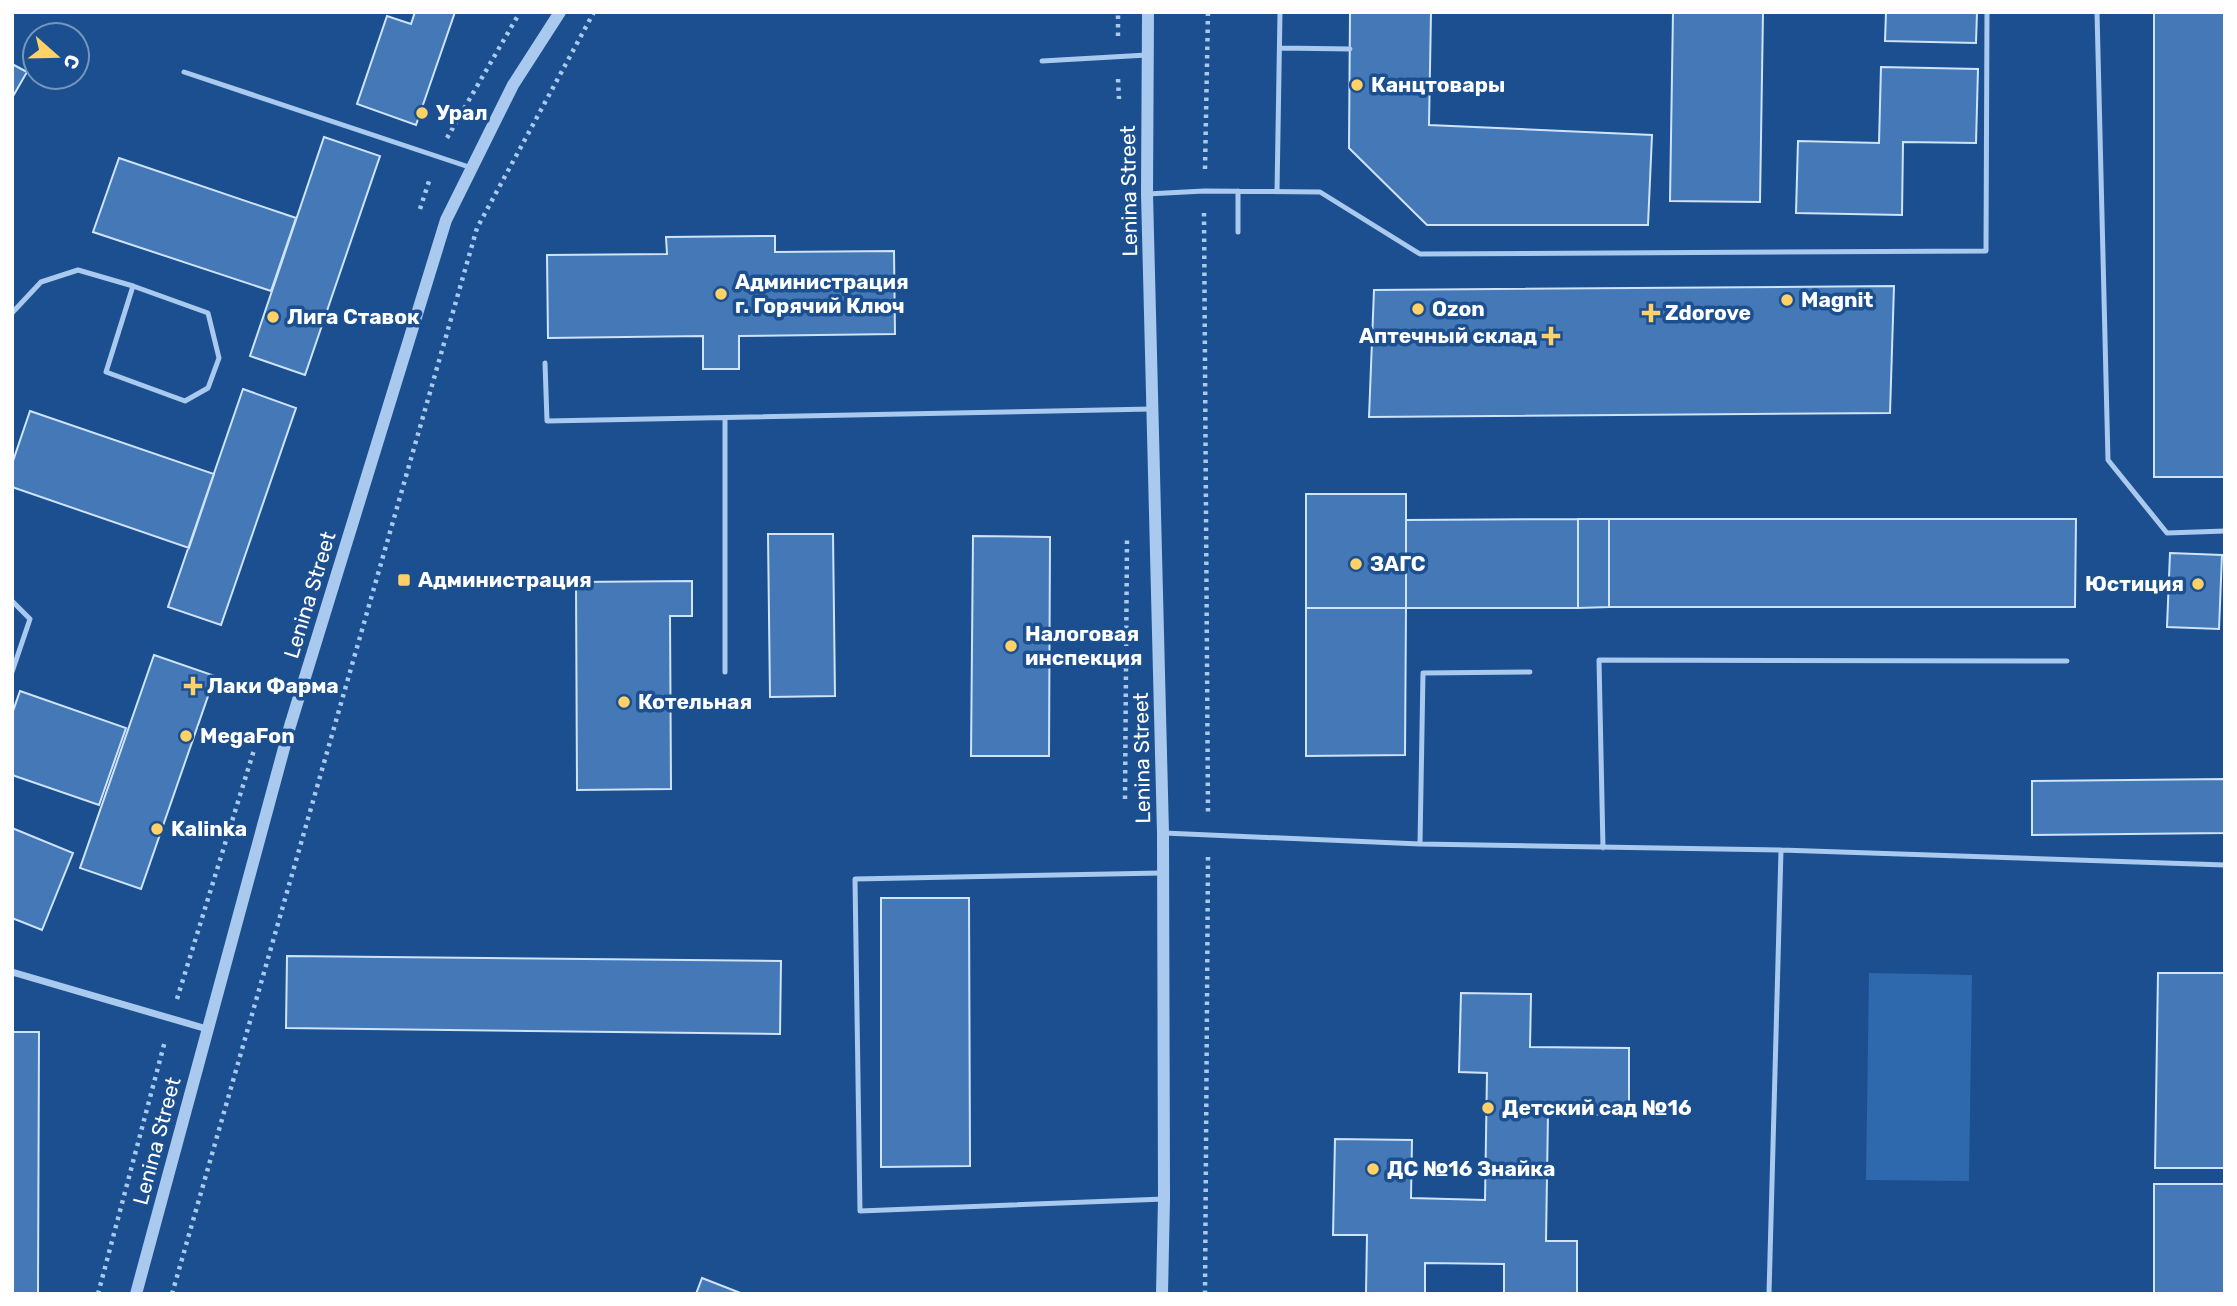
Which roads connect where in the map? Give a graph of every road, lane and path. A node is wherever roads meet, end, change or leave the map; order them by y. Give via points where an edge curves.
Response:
1 (559, 12) edge
2 (594, 12) edge
3 (1148, 12) edge
4 (1208, 12) edge
5 (1280, 12) edge
6 (1987, 12) edge
7 (2097, 12) edge
8 (1281, 48) junction
9 (1350, 49) dead end
10 (1148, 55) junction
11 (1042, 61) dead end
12 (184, 72) dead end
13 (472, 168) junction
14 (1204, 191) junction
15 (1238, 191) junction
16 (1277, 192) junction
17 (1147, 194) junction
18 (1238, 232) dead end
19 (133, 286) junction
20 (12, 313) edge
21 (545, 363) dead end
22 (1152, 409) junction
23 (725, 418) junction
24 (2225, 531) edge
25 (12, 601) edge
26 (2067, 661) dead end
27 (12, 672) edge
28 (725, 672) dead end
29 (1530, 672) dead end
30 (1163, 833) junction
31 (1208, 834) junction
32 (1420, 844) junction
33 (1603, 848) junction
34 (1781, 850) junction
35 (2225, 864) edge
36 (1163, 873) junction
37 (12, 972) edge
38 (207, 1029) junction
39 (1164, 1199) junction
40 (135, 1294) edge
41 (172, 1294) edge
42 (1162, 1294) edge
43 (1205, 1294) edge
44 (1769, 1294) edge

1 - 13 street, Lenina Street via 513,85
2 - 41 path via 477,228
3 - 10 street, Lenina Street
4 - 14 path
5 - 8 lane
6 - 16 lane via 1986,251 1420,254 1320,192
7 - 24 lane via 2108,460 2167,533
8 - 9 lane
8 - 16 lane
10 - 11 lane
10 - 17 street, Lenina Street
12 - 13 lane
13 - 38 street, Lenina Street via 446,220 298,699
14 - 15 lane
14 - 17 lane
14 - 31 path
15 - 16 lane
15 - 18 lane
17 - 22 street, Lenina Street
19 - 19 lane via 208,313 219,358 208,388 185,401 106,372
19 - 20 lane via 78,270 41,282
21 - 23 lane via 547,421
22 - 23 lane
22 - 30 street, Lenina Street
23 - 28 lane
25 - 27 lane via 30,619
26 - 33 lane via 1600,660
29 - 32 lane via 1423,673
30 - 31 lane
30 - 36 street, Lenina Street
31 - 32 lane
31 - 43 path
32 - 33 lane
33 - 34 lane
34 - 35 lane
34 - 44 lane
36 - 39 street, Lenina Street
36 - 39 lane via 855,879 860,1211
37 - 38 street
38 - 40 street, Lenina Street
39 - 42 street, Lenina Street

